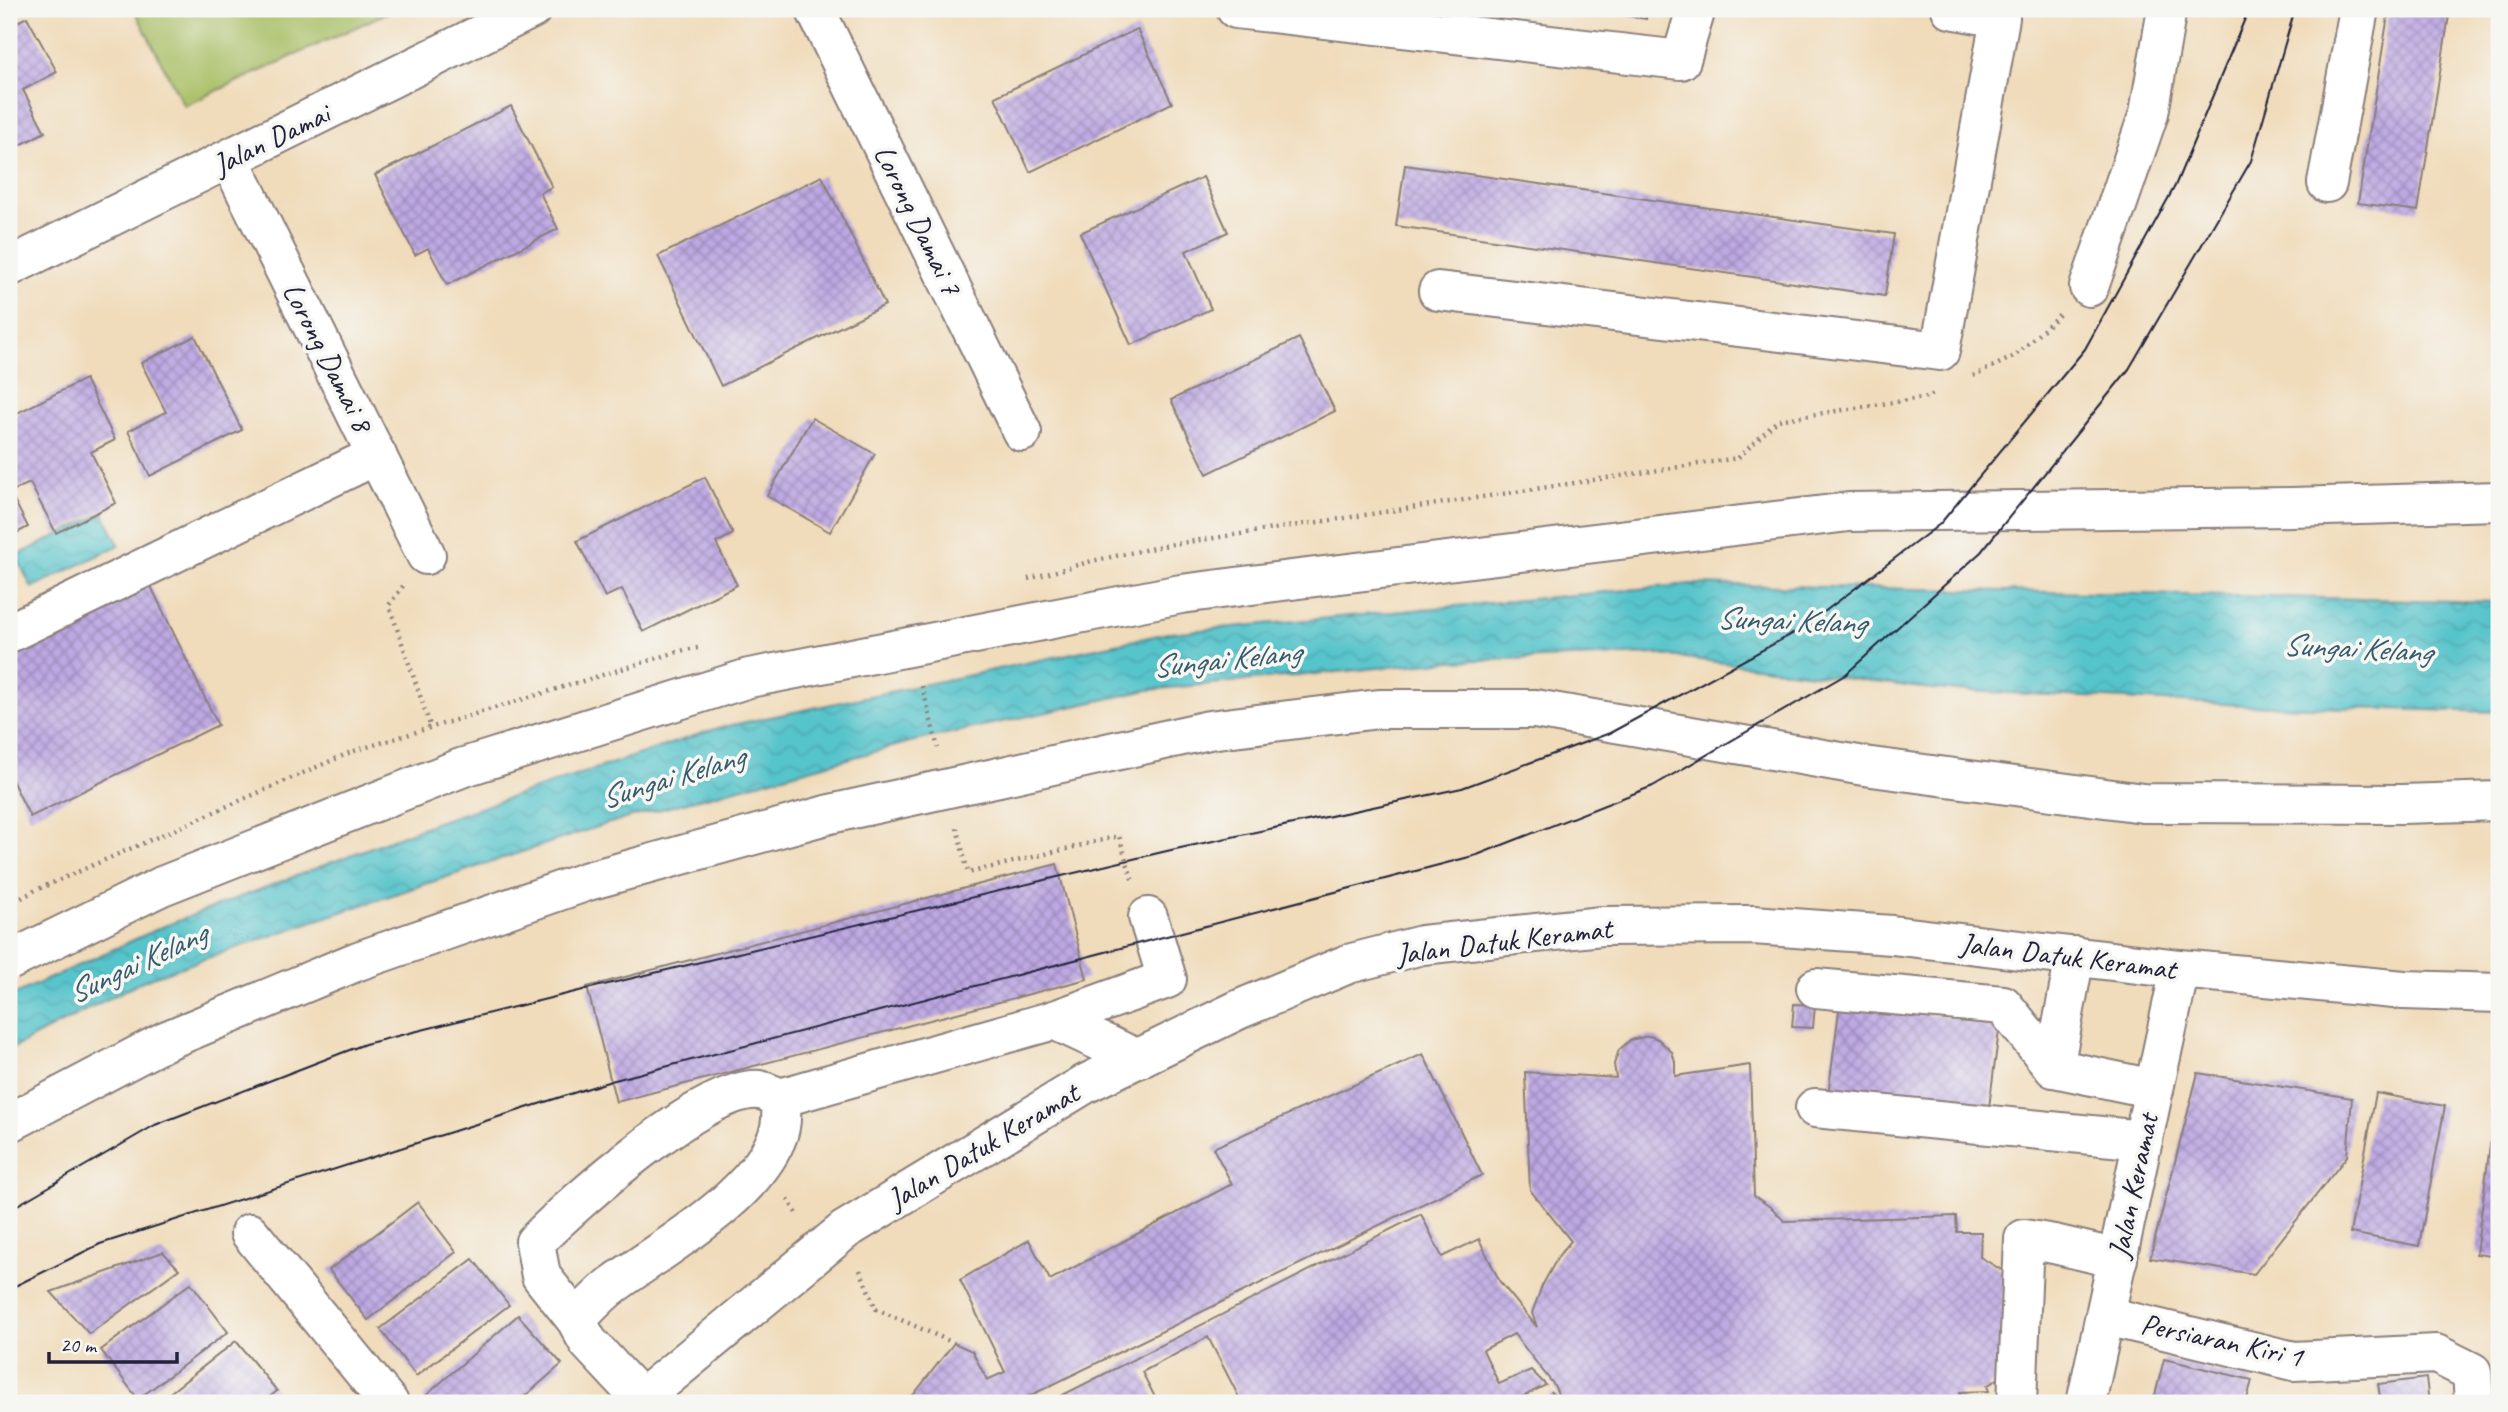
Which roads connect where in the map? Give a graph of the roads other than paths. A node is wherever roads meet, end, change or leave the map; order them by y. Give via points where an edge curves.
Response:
1 (532, 9) edge
2 (815, 9) edge
3 (1236, 9) edge
4 (1696, 9) edge
5 (1951, 9) edge
6 (2167, 9) edge
7 (2359, 9) edge
8 (230, 160) junction
9 (2327, 183) dead end
10 (9, 267) edge
11 (2090, 287) dead end
12 (1438, 291) dead end
13 (1022, 432) dead end
14 (377, 456) junction
15 (2499, 501) edge
16 (426, 555) road end
17 (9, 633) edge
18 (2499, 801) edge
19 (1148, 917) dead end
20 (1892, 936) junction
21 (2075, 956) junction
22 (9, 961) edge
23 (2180, 969) junction
24 (1816, 988) dead end
25 (2499, 993) edge
26 (1893, 996) junction
27 (1054, 1020) junction
28 (1138, 1059) junction
29 (2054, 1068) junction
30 (2154, 1089) junction
31 (780, 1098) junction
32 (1815, 1108) dead end
33 (9, 1123) edge
34 (2143, 1140) junction
35 (250, 1233) dead end
36 (2118, 1259) junction
37 (2106, 1316) junction
38 (576, 1320) junction
39 (649, 1398) edge
40 (389, 1403) edge
41 (2017, 1403) edge
42 (2086, 1403) edge
43 (2474, 1403) edge

1 - 8 main road, Jalan Damai
2 - 13 main road, Lorong Damai 7
3 - 4 main road via 1681,60
5 - 12 main road via 2000,18 1940,351
6 - 11 main road via 2149,113
7 - 9 main road
8 - 10 main road, Jalan Damai
8 - 14 main road, Lorong Damai 8
14 - 16 main road, Lorong Damai 8
14 - 17 main road
15 - 22 main road, bridge via 1849,512 1167,597 749,678 461,768 162,886
18 - 33 main road, bridge via 2143,803 1864,765 1535,709 1378,709 1209,730 830,814 588,881 358,961 178,1035
19 - 27 main road via 1167,979
20 - 21 main road, Jalan Datuk Keramat
20 - 26 main road
20 - 28 main road, Jalan Datuk Keramat via 1753,925 1602,926 1422,945 1348,964 1240,1009
21 - 23 main road, Jalan Datuk Keramat
21 - 29 main road
23 - 25 main road, Jalan Datuk Keramat via 2404,990
23 - 30 main road, Jalan Keramat
24 - 26 main road
26 - 29 main road via 2003,1005
27 - 28 main road
27 - 31 main road
28 - 39 main road, Jalan Datuk Keramat via 1085,1084 845,1230
29 - 30 main road
30 - 34 main road, Jalan Keramat
31 - 38 main road via 777,1138 733,1196 611,1286
31 - 38 main road via 759,1090 705,1105 652,1141 535,1242 541,1276
32 - 34 main road
34 - 36 main road, Jalan Keramat
35 - 40 main road
36 - 37 main road, Jalan Keramat
36 - 41 main road via 2024,1239
37 - 42 main road, Jalan Keramat
37 - 43 main road, Persiaran Kiri 1 via 2294,1361 2436,1354 2472,1372
38 - 39 main road via 587,1342

